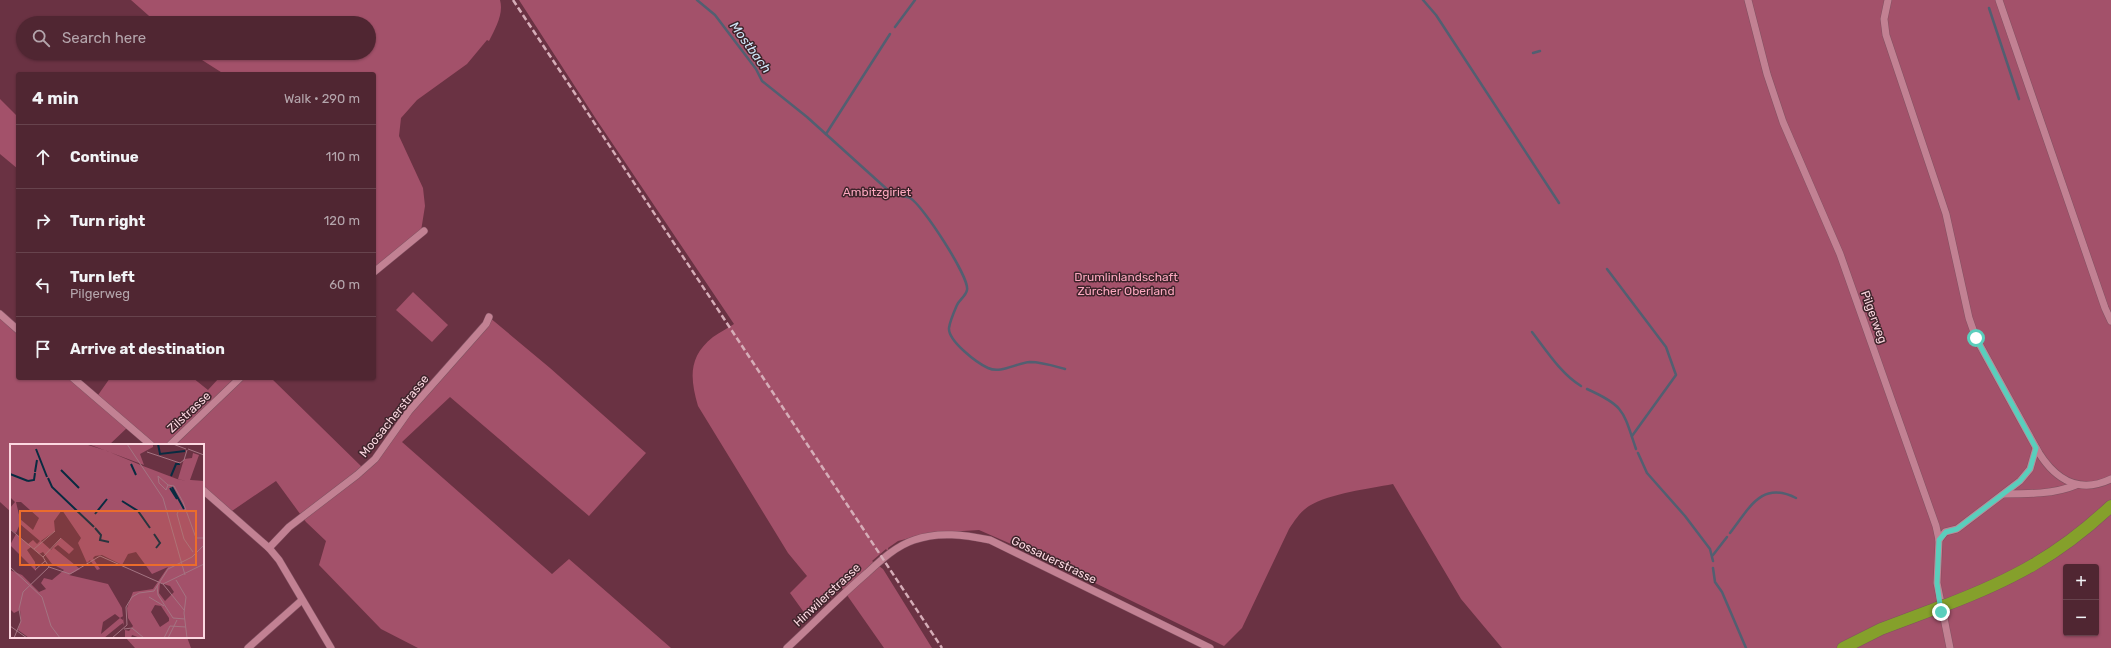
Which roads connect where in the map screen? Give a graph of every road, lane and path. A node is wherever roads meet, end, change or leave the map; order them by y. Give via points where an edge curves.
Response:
1 (1748, 0) edge
2 (1888, 0) edge
3 (1999, 0) edge
4 (424, 231) dead end
5 (376, 270) edge
6 (0, 314) edge
7 (489, 317) dead end
8 (2111, 321) edge
9 (16, 328) edge
10 (75, 380) edge
11 (238, 380) edge
12 (149, 444) edge
13 (171, 444) edge
14 (2036, 448) junction
15 (2111, 479) edge
16 (2076, 485) junction
17 (204, 491) edge
18 (2004, 494) junction
19 (2111, 506) edge
20 (1939, 540) junction
21 (269, 548) junction
22 (883, 559) joint
23 (302, 600) junction
24 (248, 648) edge
25 (331, 648) edge
26 (787, 648) edge
27 (1210, 648) edge
28 (1843, 648) edge
29 (1950, 648) edge

1 - 20 street, Pilgerweg via 1783,122 1840,254
2 - 14 street via 1884,28 1946,214 1972,329
3 - 8 street
4 - 5 street
6 - 9 street
7 - 21 street, Moosacherstrasse via 486,324 409,412 375,460 289,527
10 - 12 street
11 - 13 street, Zilstrasse
14 - 16 street via 2056,474
14 - 18 street via 2028,472
15 - 16 street via 2094,485
16 - 18 street via 2038,493
17 - 21 street
18 - 20 street via 1957,529 1946,532
19 - 28 highway via 2070,542 2034,566 1992,587 1881,629
20 - 29 street, Pilgerweg via 1937,583
21 - 23 street via 279,560
22 - 26 street, Hinwilerstrasse
22 - 27 street, Gossauerstrasse via 914,540 942,534 990,540
23 - 24 street
23 - 25 street

